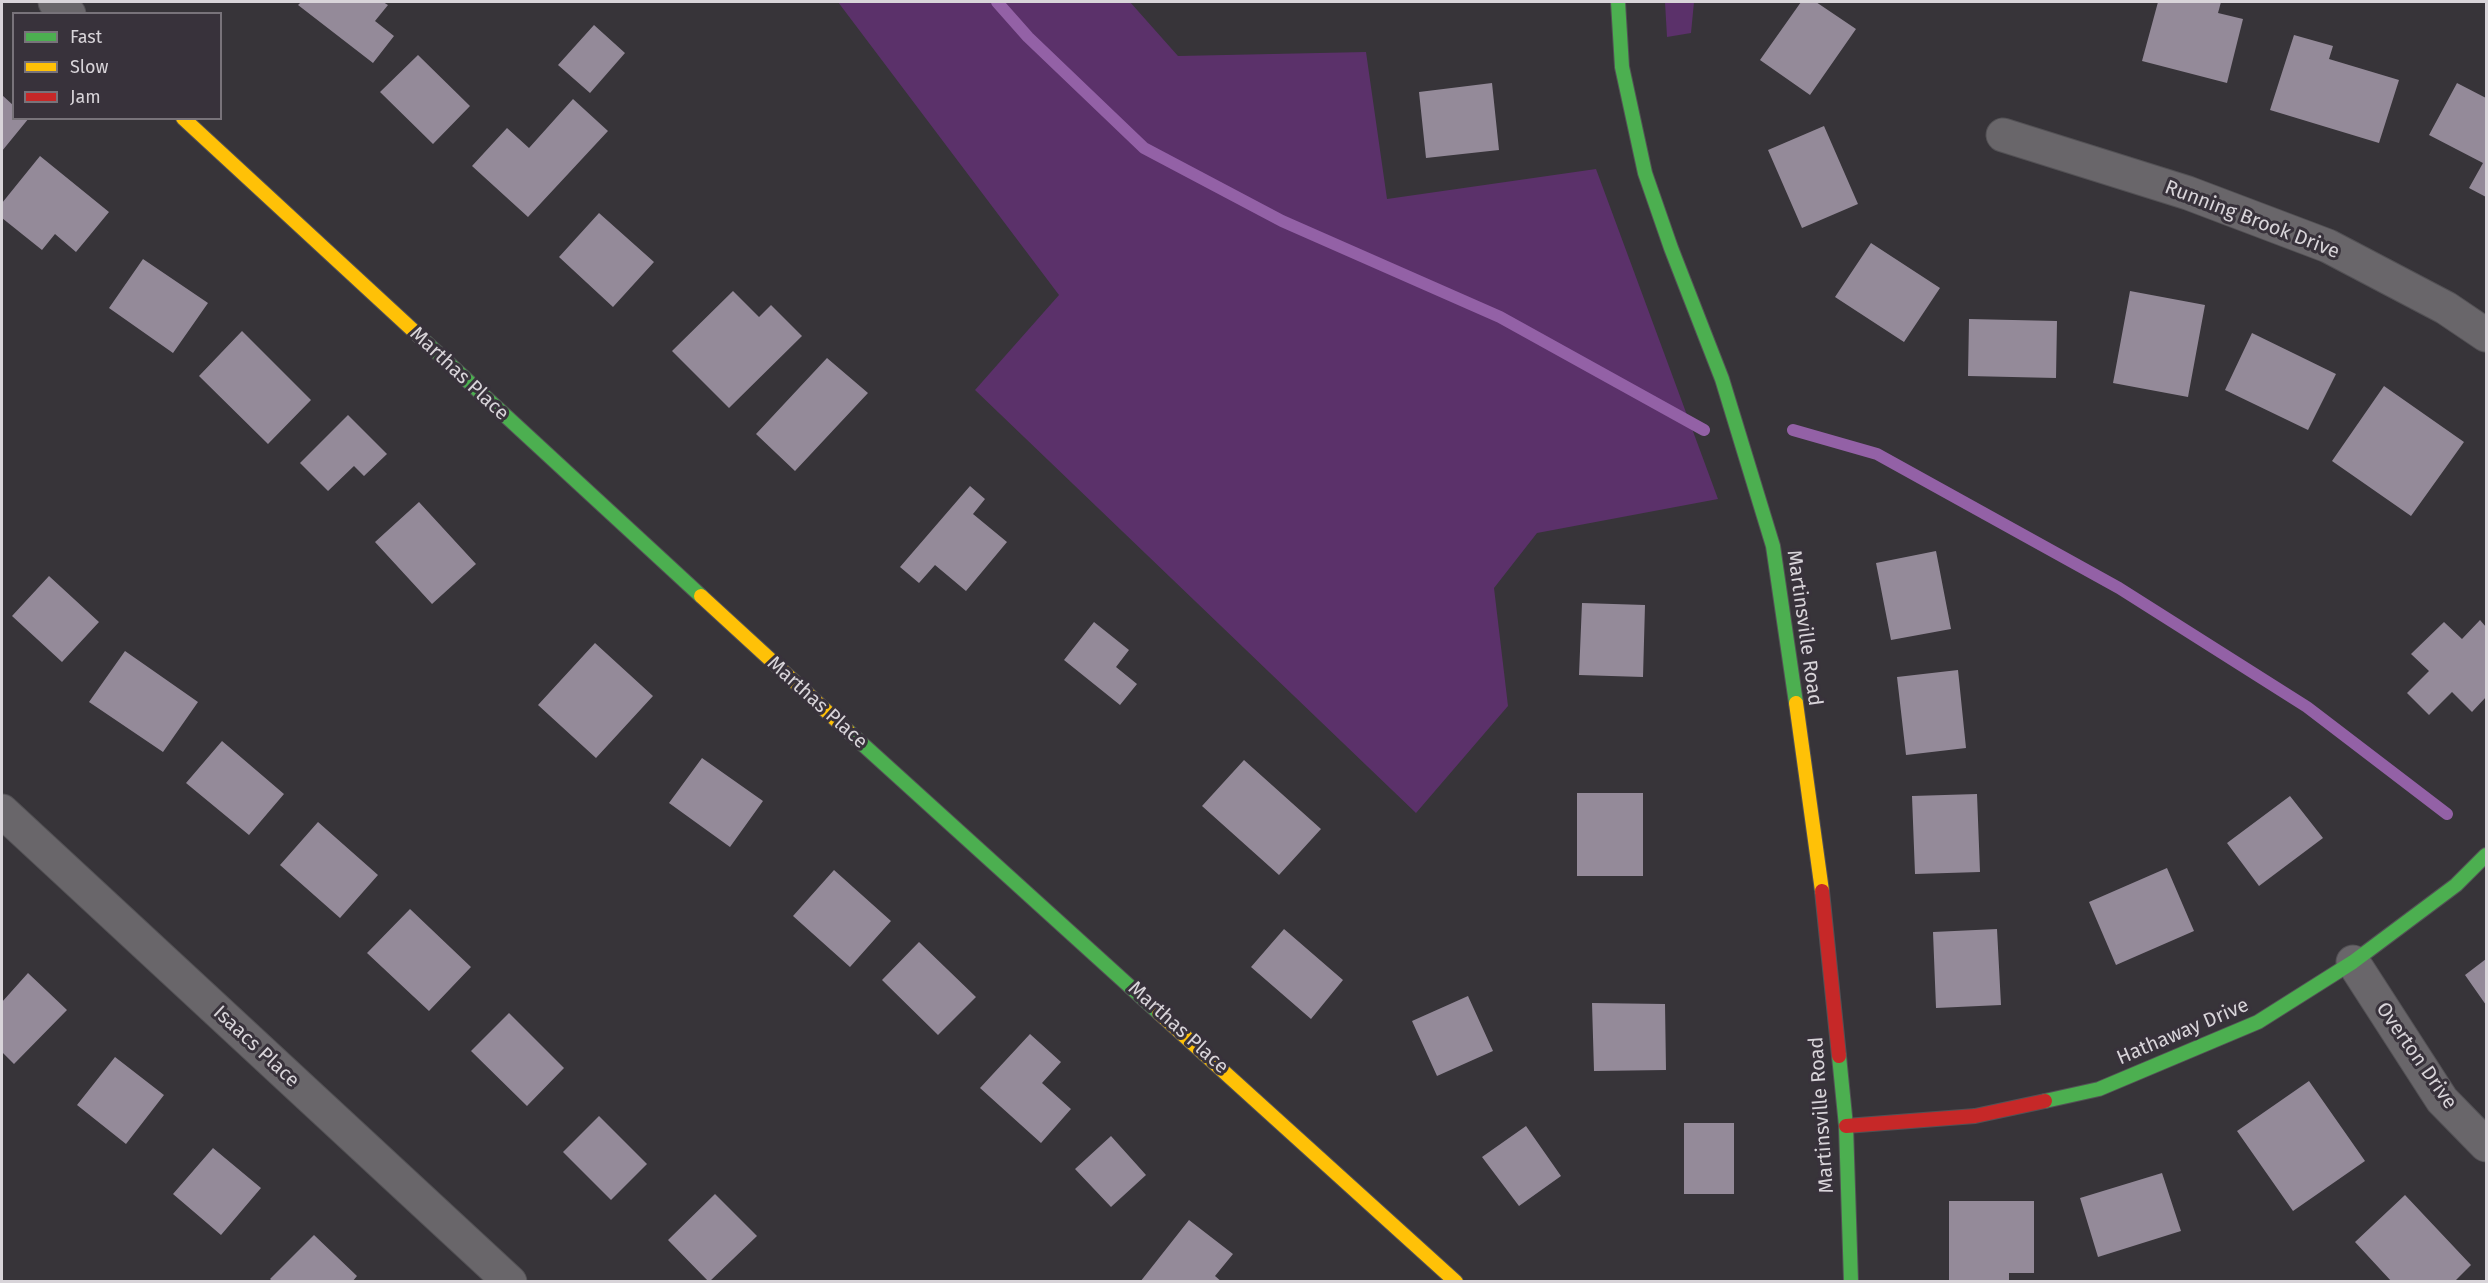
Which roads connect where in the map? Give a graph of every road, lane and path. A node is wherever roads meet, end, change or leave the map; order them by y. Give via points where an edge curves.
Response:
1 (1618, 2) edge
2 (185, 120) edge
3 (2003, 135) dead end
4 (2487, 335) edge
5 (2, 811) edge
6 (2487, 855) edge
7 (2353, 962) junction
8 (1845, 1126) junction
9 (2487, 1145) edge
10 (510, 1281) edge
11 (1456, 1281) edge
12 (1851, 1281) edge

1 - 8 street, Martinsville Road via 1623,67 1645,173 1722,379 1773,546 1821,877
2 - 11 street, Marthas Place via 802,690
3 - 4 street, Running Brook Drive via 2188,193 2328,246 2446,308
5 - 10 street, Isaacs Place
6 - 7 street, Hathaway Drive via 2456,885
7 - 8 street, Hathaway Drive via 2258,1022 2099,1089 1975,1116
7 - 9 street, Overton Drive via 2442,1100
8 - 12 street, Martinsville Road

